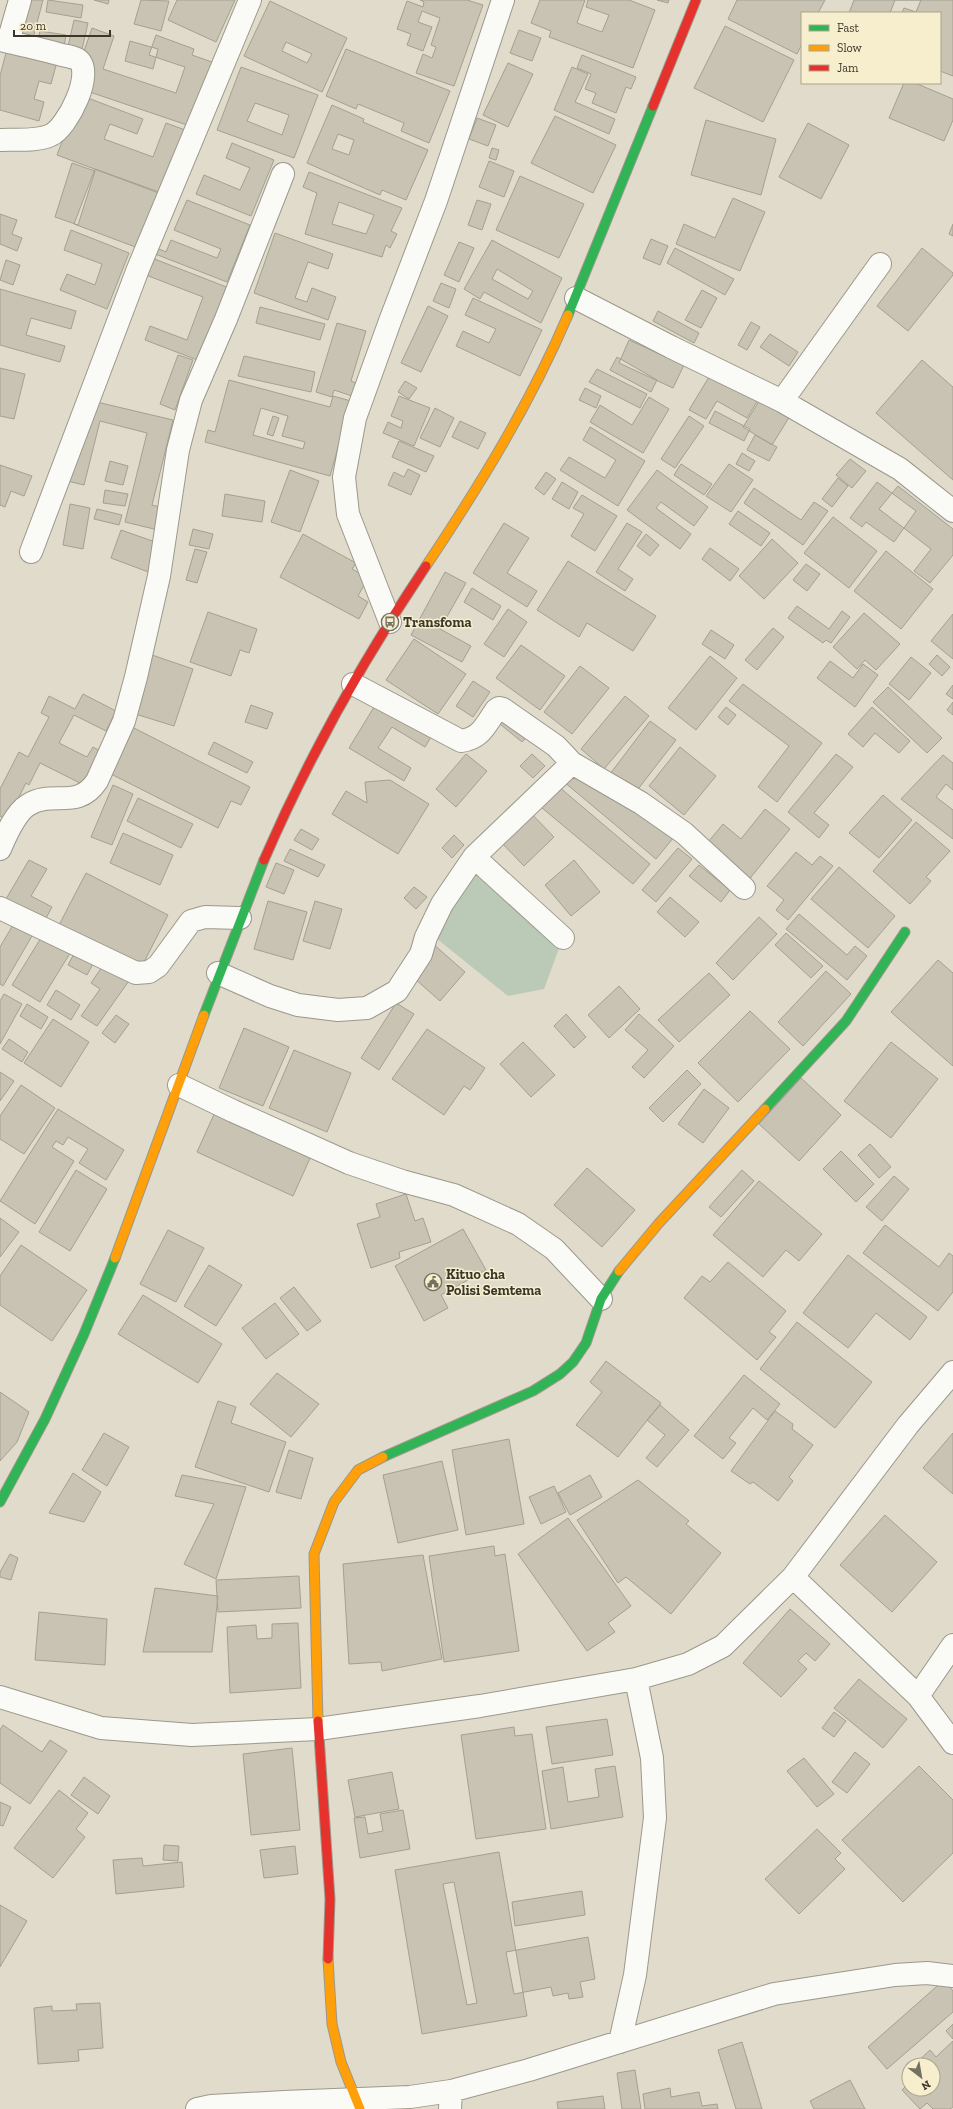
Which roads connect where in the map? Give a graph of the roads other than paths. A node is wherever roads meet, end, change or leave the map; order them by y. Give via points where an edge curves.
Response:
1 (20, 0) edge
2 (250, 0) edge
3 (502, 0) edge
4 (696, 0) edge
5 (4, 41) edge
6 (0, 140) edge
7 (283, 174) dead end
8 (880, 264) dead end
9 (576, 298) junction
10 (782, 401) junction
11 (953, 511) edge
12 (30, 552) dead end
13 (390, 622) junction
14 (353, 684) junction
15 (572, 763) junction
16 (0, 849) edge
17 (474, 857) junction
18 (744, 888) dead end
19 (0, 908) edge
20 (240, 918) junction
21 (905, 932) dead end
22 (563, 938) dead end
23 (218, 973) junction
24 (179, 1085) junction
25 (601, 1299) junction
26 (953, 1372) edge
27 (0, 1502) edge
28 (793, 1577) junction
29 (953, 1645) edge
30 (636, 1679) junction
31 (918, 1696) junction
32 (0, 1697) edge
33 (318, 1729) junction
34 (953, 1743) edge
35 (953, 1976) edge
36 (620, 2042) junction
37 (450, 2100) edge
38 (358, 2103) edge
39 (197, 2109) edge

1 - 5 street
2 - 12 street via 138,269
3 - 13 street via 436,200 355,418 344,477 348,514
4 - 9 street
5 - 6 street via 77,60 84,67 84,79 71,112 62,127 52,135
7 - 16 street via 226,320 191,400 178,450 152,610 124,721 92,789 80,796 48,799 28,805 16,819
8 - 10 street
9 - 10 street
9 - 13 street via 513,428
10 - 11 street via 900,469
13 - 14 street
14 - 15 street via 461,741 479,735 496,710 503,709 556,746
14 - 20 street via 318,741
15 - 17 street
15 - 18 street via 641,803 684,833
17 - 22 street
17 - 23 street via 442,904 421,954 397,991 367,1008 338,1010 298,1005 270,996
19 - 20 street via 136,972 149,972 158,966 191,920 205,917
20 - 23 street
21 - 25 street via 846,1021 659,1223 617,1273
23 - 24 street
24 - 25 street via 349,1163 454,1195 518,1224 554,1249
24 - 27 street via 98,1303 59,1388
25 - 33 street via 586,1343 573,1362 560,1374 533,1391 396,1450 358,1470 334,1502 314,1554
26 - 28 street via 908,1425
28 - 30 street via 723,1646 688,1664
28 - 31 street
29 - 31 street
30 - 33 street via 480,1706
30 - 36 street via 652,1758 655,1818 635,1975
31 - 34 street
32 - 33 street via 101,1728 192,1735
33 - 38 street via 330,1899 328,1964 332,2024 342,2062
35 - 36 street via 927,1973 895,1975 774,1994
36 - 37 street via 529,2070
37 - 38 street via 410,2097
38 - 39 street via 211,2106

